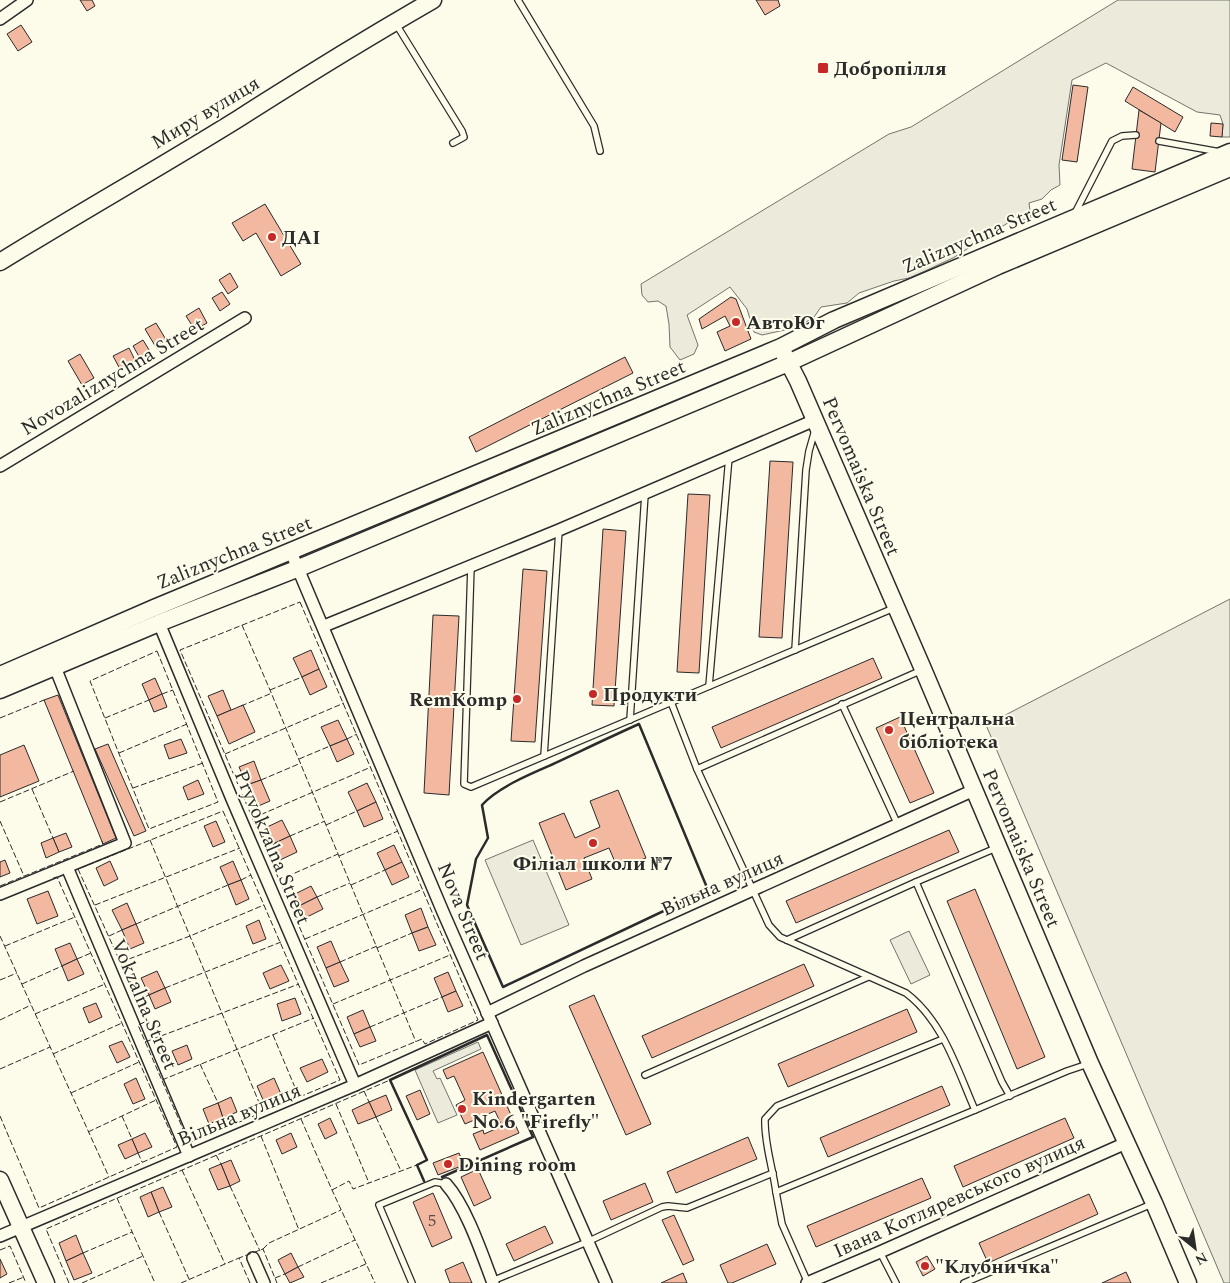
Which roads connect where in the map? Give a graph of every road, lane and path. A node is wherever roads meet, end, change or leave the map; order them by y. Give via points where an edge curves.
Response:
1 (27, 0) edge
2 (433, 0) edge
3 (518, 0) edge
4 (0, 19) edge
5 (395, 22) junction
6 (1136, 135) dead end
7 (1159, 141) dead end
8 (453, 143) dead end
9 (600, 151) dead end
10 (1229, 158) edge
11 (1072, 218) junction
12 (0, 262) edge
13 (245, 318) dead end
14 (781, 347) junction
15 (788, 363) junction
16 (816, 423) junction
17 (729, 457) junction
18 (0, 466) edge
19 (645, 494) junction
20 (559, 530) junction
21 (291, 552) junction
22 (471, 566) junction
23 (299, 568) junction
24 (896, 608) junction
25 (159, 624) junction
26 (324, 626) junction
27 (795, 650) junction
28 (55, 666) junction
29 (923, 669) junction
30 (0, 675) edge
31 (710, 686) junction
32 (0, 690) edge
33 (671, 702) junction
34 (842, 704) junction
35 (630, 720) junction
36 (544, 756) junction
37 (697, 769) junction
38 (974, 790) junction
39 (898, 824) junction
40 (998, 847) junction
41 (67, 866) junction
42 (916, 882) junction
43 (753, 890) junction
44 (0, 894) edge
45 (787, 940) junction
46 (868, 977) junction
47 (490, 1018) junction
48 (943, 1039) junction
49 (1090, 1063) junction
50 (645, 1075) dead end
51 (355, 1085) junction
52 (1010, 1096) junction
53 (975, 1110) junction
54 (1126, 1143) junction
55 (189, 1156) junction
56 (773, 1173) junction
57 (0, 1180) edge
58 (446, 1184) joint
59 (776, 1192) junction
60 (1154, 1203) junction
61 (20, 1227) junction
62 (0, 1236) edge
63 (587, 1242) junction
64 (880, 1252) junction
65 (253, 1258) dead end
66 (493, 1282) edge
67 (46, 1283) edge
68 (264, 1283) edge
69 (412, 1283) edge
70 (606, 1283) edge
71 (807, 1283) edge
72 (896, 1283) edge
73 (964, 1283) edge
74 (1188, 1283) edge

1 - 4 street
2 - 5 main road, Миру вулиця
3 - 9 lane via 594,126
5 - 8 lane via 462,131 464,137
5 - 12 main road, Миру вулиця
6 - 11 lane via 1112,141
7 - 10 lane
10 - 11 main road, Zaliznychna Street
10 - 15 main road, Zaliznychna Street
11 - 14 main road, Zaliznychna Street via 834,320
13 - 18 street, Novozaliznychna Street
14 - 15 main road, Pervomaiska Street
14 - 21 main road, Zaliznychna Street
15 - 16 main road, Pervomaiska Street
15 - 23 main road, Zaliznychna Street
16 - 17 street
16 - 24 main road, Pervomaiska Street
16 - 27 lane via 806,470
17 - 19 street
17 - 31 lane
19 - 20 street
19 - 35 lane
20 - 22 street
20 - 36 lane
21 - 23 street, Nova Street
21 - 30 main road, Zaliznychna Street
22 - 26 street
22 - 36 lane via 464,784 471,787
23 - 25 main road, Zaliznychna Street
23 - 26 street, Nova Street
24 - 27 lane
24 - 29 main road, Pervomaiska Street
25 - 28 main road, Zaliznychna Street
25 - 51 street, Pryvokzalna Street
26 - 47 street, Nova Street
27 - 31 lane
28 - 32 main road, Zaliznychna Street
28 - 41 street via 125,843
29 - 34 lane
29 - 38 main road, Pervomaiska Street
31 - 33 lane
33 - 35 lane
33 - 37 lane
34 - 37 lane
34 - 39 lane
35 - 36 lane
37 - 43 lane
38 - 39 street, Вільна вулиця
38 - 40 main road, Pervomaiska Street
39 - 43 street, Вільна вулиця
40 - 42 lane
40 - 49 main road, Pervomaiska Street
41 - 44 street
41 - 55 street, Vokzalna Street
42 - 45 lane
42 - 52 lane
43 - 45 lane via 769,925
43 - 47 street, Вільна вулиця via 593,962
45 - 46 lane
46 - 48 lane via 906,993 918,1002
46 - 50 lane
47 - 51 street, Вільна вулиця
47 - 63 street, Nova Street
48 - 53 lane
48 - 56 lane via 777,1106 765,1119
49 - 52 lane
49 - 54 main road, Pervomaiska Street
51 - 55 street, Вільна вулиця
52 - 53 lane
53 - 59 lane
54 - 60 main road, Pervomaiska Street
54 - 64 street, Івана Котляревського вулиця
55 - 61 street, Вільна вулиця
56 - 59 lane
56 - 63 lane via 687,1208 662,1207
57 - 61 main road
58 - 66 street via 454,1193
58 - 69 lane via 435,1182 379,1206
59 - 71 lane via 782,1224
60 - 73 lane
60 - 74 main road, Pervomaiska Street
61 - 62 street, Вільна вулиця
61 - 67 main road
63 - 66 lane
63 - 70 street, Nova Street
64 - 71 street, Івана Котляревського вулиця
64 - 72 lane
65 - 68 street

